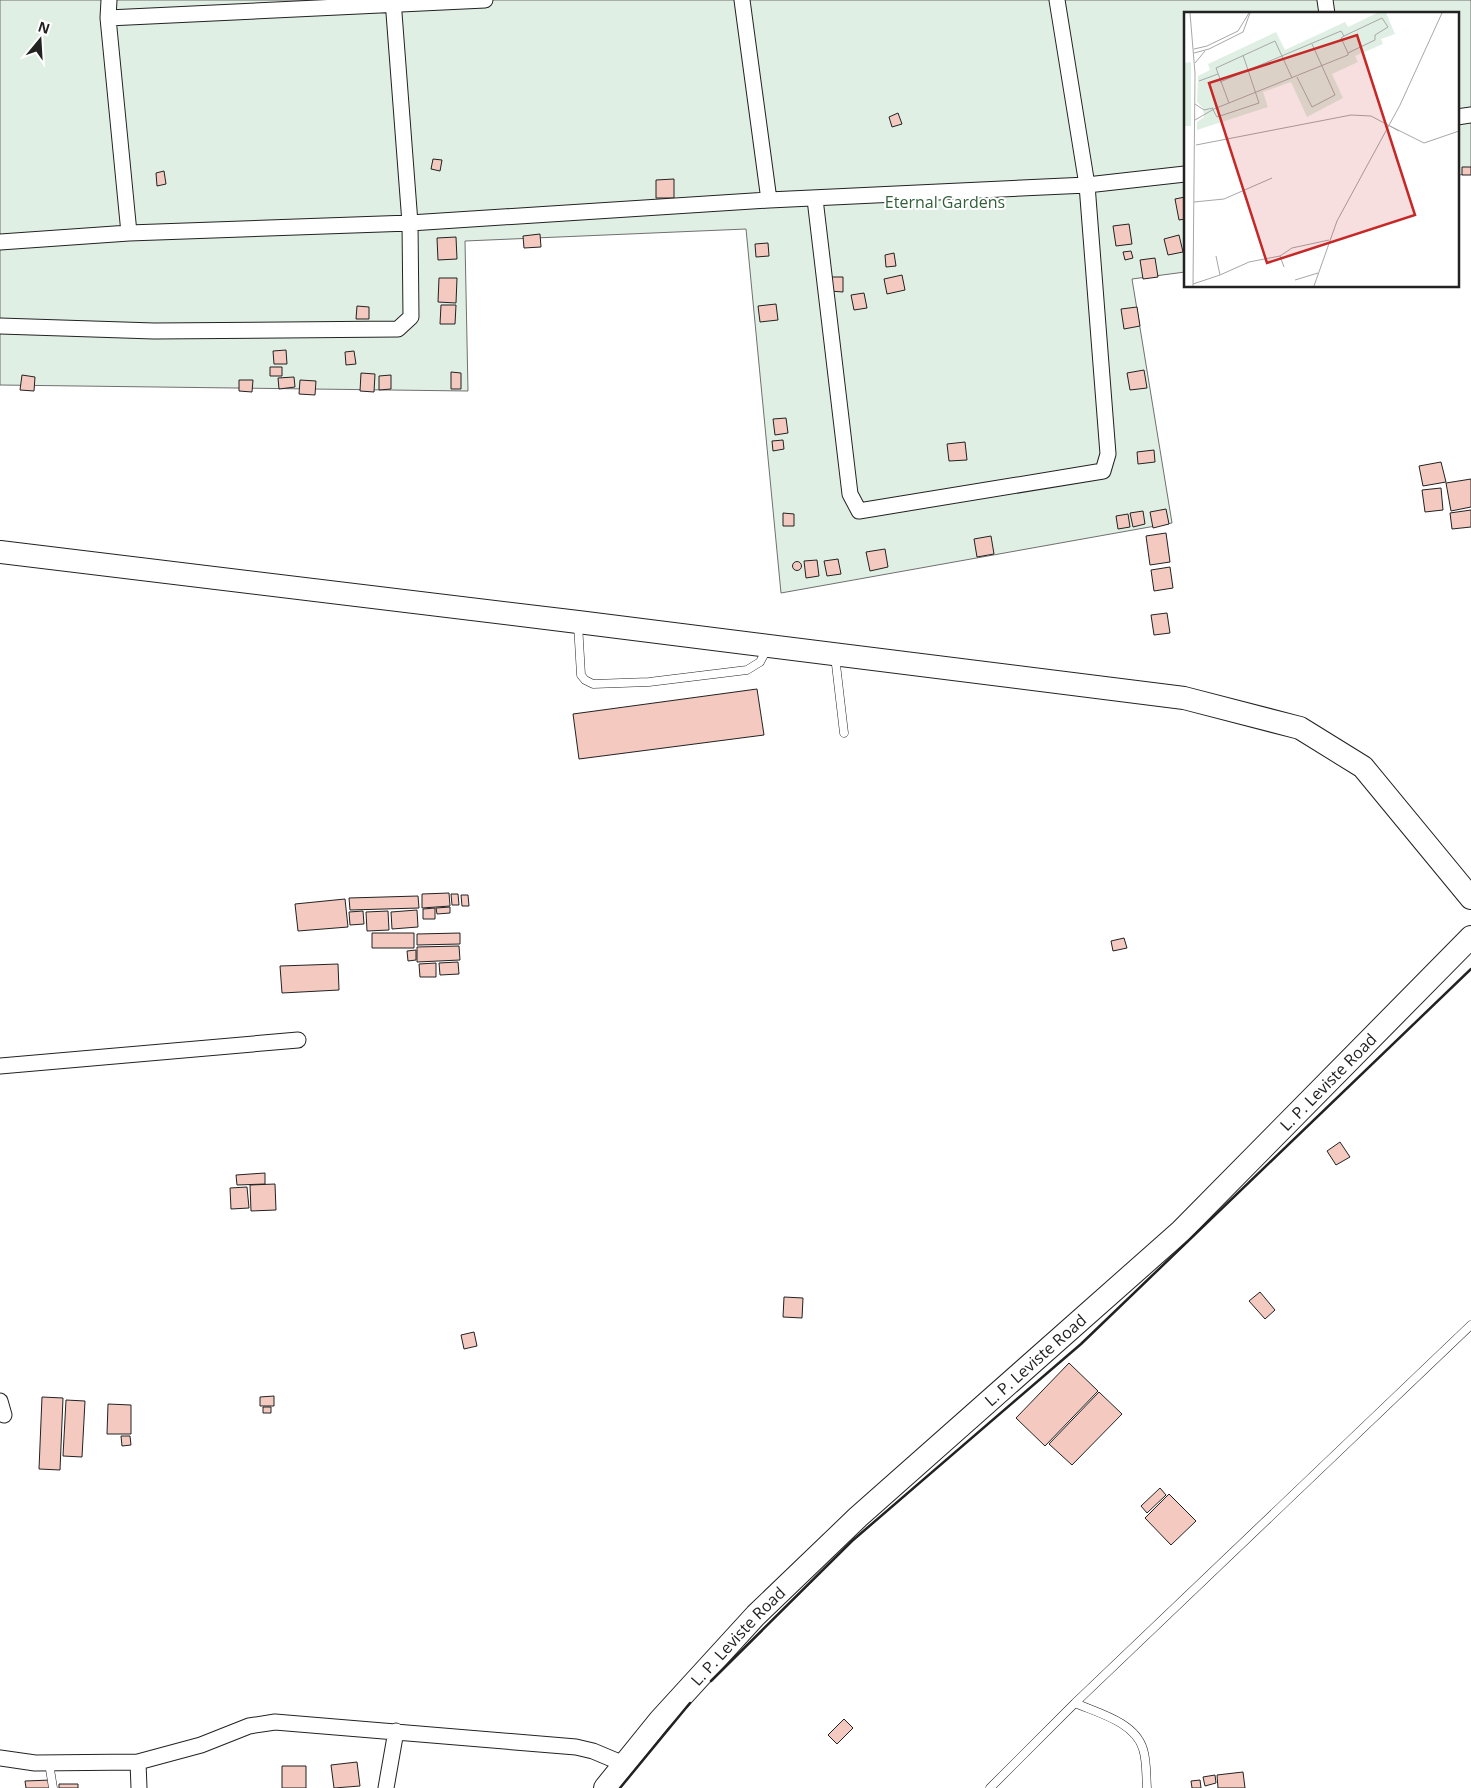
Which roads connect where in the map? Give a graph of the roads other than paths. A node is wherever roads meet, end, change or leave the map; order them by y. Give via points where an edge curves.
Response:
1 (109, 0) edge
2 (485, 0) edge
3 (742, 0) edge
4 (1057, 0) edge
5 (393, 2) edge
6 (108, 18) junction
7 (1471, 116) edge
8 (1458, 117) edge
9 (1184, 174) edge
10 (1087, 185) junction
11 (815, 199) junction
12 (769, 200) junction
13 (410, 223) junction
14 (129, 233) junction
15 (0, 242) edge
16 (0, 326) edge
17 (0, 552) edge
18 (578, 622) junction
19 (769, 646) junction
20 (835, 654) junction
21 (844, 733) dead end
22 (1471, 897) edge
23 (1471, 937) edge
24 (298, 1040) dead end
25 (0, 1066) edge
26 (1471, 1325) edge
27 (1075, 1703) junction
28 (396, 1731) junction
29 (0, 1758) edge
30 (138, 1762) junction
31 (49, 1763) junction
32 (624, 1764) junction
33 (53, 1788) edge
34 (139, 1788) edge
35 (386, 1788) edge
36 (605, 1788) edge
37 (990, 1788) edge
38 (1147, 1788) edge

1 - 6 street
2 - 5 street
3 - 12 street
4 - 10 street
5 - 6 street
5 - 13 street
6 - 14 street
7 - 8 street
9 - 10 street
10 - 11 street
10 - 11 street via 1108,454 1103,472 859,511 850,494
11 - 12 street
12 - 13 street
13 - 14 street
13 - 16 street via 411,317 398,329 154,331
14 - 15 street
17 - 18 street
18 - 19 street
18 - 19 lane via 581,675 593,684 649,682 747,670 760,662
19 - 20 street
20 - 21 lane
20 - 22 street via 1184,698 1300,728 1363,767
23 - 32 street, L. P. Leviste Road via 1181,1231 858,1517 756,1615
24 - 25 street
26 - 27 lane
27 - 37 lane
27 - 38 lane via 1119,1722 1134,1733 1143,1749
28 - 30 street via 275,1722 249,1726 201,1745
28 - 32 street via 576,1747 594,1750
28 - 35 street
29 - 31 street
30 - 31 street
30 - 34 street
31 - 33 lane
32 - 36 street, L. P. Leviste Road

